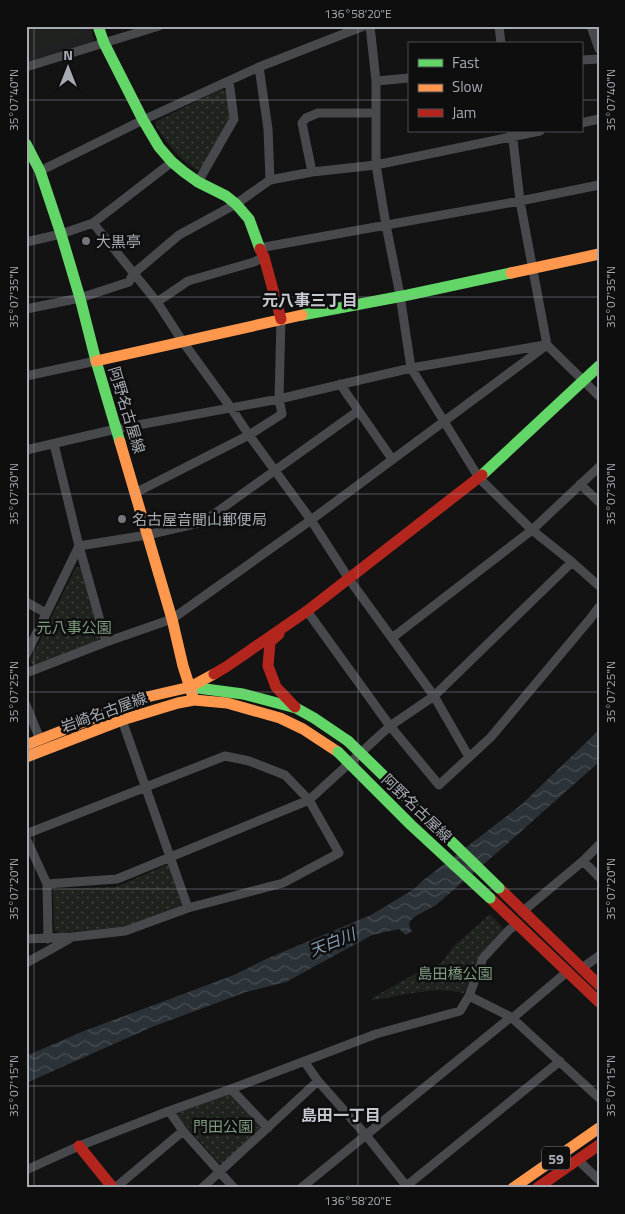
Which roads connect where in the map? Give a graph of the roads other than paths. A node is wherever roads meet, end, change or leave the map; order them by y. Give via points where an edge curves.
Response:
1 (98, 26) edge
2 (159, 26) edge
3 (364, 26) edge
4 (370, 26) edge
5 (498, 26) edge
6 (591, 26) edge
7 (501, 42) edge
8 (104, 43) junction
9 (599, 49) edge
10 (599, 59) edge
11 (582, 60) edge
12 (26, 67) edge
13 (259, 67) junction
14 (408, 78) edge
15 (229, 81) junction
16 (376, 82) junction
17 (376, 113) junction
18 (599, 119) edge
19 (143, 120) junction
20 (582, 122) edge
21 (531, 132) edge
22 (512, 134) edge
23 (26, 144) edge
24 (172, 162) junction
25 (34, 165) edge
26 (376, 165) junction
27 (312, 172) junction
28 (270, 180) junction
29 (198, 182) junction
30 (599, 185) edge
31 (520, 201) junction
32 (236, 204) junction
33 (93, 223) junction
34 (386, 225) junction
35 (61, 234) junction
36 (26, 242) edge
37 (261, 252) junction
38 (599, 254) edge
39 (533, 267) junction
40 (133, 274) junction
41 (400, 295) junction
42 (80, 298) junction
43 (157, 302) junction
44 (26, 309) edge
45 (281, 319) junction
46 (183, 342) junction
47 (547, 345) junction
48 (96, 361) junction
49 (599, 366) edge
50 (411, 368) junction
51 (26, 376) edge
52 (584, 381) junction
53 (340, 384) junction
54 (599, 396) edge
55 (279, 399) junction
56 (231, 408) junction
57 (358, 410) junction
58 (444, 420) junction
59 (116, 429) junction
60 (249, 435) junction
61 (54, 444) junction
62 (26, 450) edge
63 (392, 459) junction
64 (599, 467) edge
65 (274, 471) junction
66 (479, 478) junction
67 (580, 484) junction
68 (135, 494) junction
69 (599, 502) edge
70 (311, 520) junction
71 (532, 530) junction
72 (147, 534) junction
73 (78, 546) junction
74 (572, 562) junction
75 (349, 579) junction
76 (599, 586) edge
77 (26, 602) edge
78 (599, 608) edge
79 (308, 611) junction
80 (46, 613) junction
81 (172, 619) junction
82 (290, 623) junction
83 (392, 638) junction
84 (106, 642) junction
85 (26, 655) edge
86 (226, 668) junction
87 (26, 674) edge
88 (190, 687) junction
89 (204, 689) junction
90 (434, 696) junction
91 (194, 700) junction
92 (26, 705) edge
93 (296, 708) junction
94 (122, 720) junction
95 (390, 726) junction
96 (40, 739) junction
97 (26, 745) edge
98 (26, 757) edge
99 (469, 757) junction
100 (146, 788) junction
101 (309, 800) junction
102 (26, 836) edge
103 (599, 845) edge
104 (170, 858) junction
105 (583, 861) junction
106 (599, 877) edge
107 (47, 884) junction
108 (188, 908) junction
109 (522, 912) junction
110 (517, 924) junction
111 (72, 938) junction
112 (26, 939) edge
113 (48, 939) junction
114 (599, 956) edge
115 (26, 963) edge
116 (582, 968) junction
117 (568, 971) junction
118 (599, 985) edge
119 (469, 996) junction
120 (599, 1002) edge
121 (511, 1017) junction
122 (304, 1061) junction
123 (560, 1061) junction
124 (318, 1081) junction
125 (232, 1089) junction
126 (599, 1098) edge
127 (169, 1112) junction
128 (268, 1128) junction
129 (599, 1128) edge
130 (183, 1131) junction
131 (365, 1134) junction
132 (599, 1144) edge
133 (79, 1146) junction
134 (578, 1160) junction
135 (26, 1170) edge
136 (220, 1172) junction
137 (599, 1180) edge
138 (406, 1187) edge
139 (114, 1188) edge
140 (202, 1188) edge
141 (234, 1188) edge
142 (301, 1188) edge
143 (514, 1188) edge
144 (538, 1188) edge

1 - 8 main road
2 - 8 street
3 - 13 street
4 - 16 street
5 - 7 street
6 - 9 street
8 - 12 street
8 - 19 main road
10 - 11 street
13 - 15 street
13 - 28 street via 268,130
14 - 16 street
15 - 19 street
15 - 29 street via 234,119
16 - 17 street
17 - 26 street
17 - 27 street via 318,113 306,118 302,123
18 - 20 street
19 - 24 main road
19 - 25 street
21 - 22 street
22 - 26 street
22 - 31 street
23 - 25 main road, 阿野名古屋線
24 - 29 main road
24 - 33 street
25 - 35 main road, 阿野名古屋線
26 - 27 street
26 - 34 street
27 - 28 street
28 - 32 street
29 - 32 main road
30 - 31 street
31 - 34 street
31 - 39 street
32 - 37 main road via 249,219
32 - 40 street via 179,235
33 - 35 street
33 - 40 street
34 - 37 street
34 - 41 street
35 - 36 street
35 - 42 main road, 阿野名古屋線
37 - 43 street via 254,262 188,282
37 - 45 main road
38 - 39 main road
39 - 41 main road
39 - 47 street
40 - 42 street via 129,282
40 - 43 street
41 - 45 main road
41 - 50 street
42 - 44 street
42 - 48 main road, 阿野名古屋線
43 - 46 street
45 - 46 main road
45 - 55 street
46 - 48 main road
46 - 56 street
47 - 50 street
47 - 52 street
47 - 58 street
48 - 51 street
48 - 59 main road, 阿野名古屋線
49 - 52 main road
50 - 53 street
50 - 58 street
52 - 54 street
52 - 66 main road
53 - 55 street
53 - 57 street
55 - 56 street
55 - 60 street via 282,414
56 - 59 street
56 - 60 street
57 - 63 street
57 - 65 street
58 - 63 street
58 - 66 street
59 - 61 street
59 - 68 main road, 阿野名古屋線
60 - 65 street
60 - 68 street
61 - 62 street
61 - 73 street
63 - 70 street
64 - 67 street
65 - 70 street
65 - 72 street via 204,522
66 - 71 street
66 - 75 main road
67 - 69 street
67 - 71 street
68 - 72 main road, 阿野名古屋線
70 - 75 street
70 - 81 street
71 - 74 street
71 - 83 street
72 - 73 street
72 - 81 main road, 阿野名古屋線
73 - 80 street
73 - 84 street
74 - 76 street
74 - 90 street
75 - 79 main road
75 - 83 street
77 - 80 street
78 - 99 street via 490,738
79 - 82 main road
79 - 95 street
80 - 85 street
81 - 84 street
81 - 88 main road, 阿野名古屋線
82 - 86 main road
82 - 93 main road via 270,642 268,666 276,686
83 - 90 street
84 - 87 street
86 - 88 main road
86 - 89 main road
88 - 89 main road, 阿野名古屋線
88 - 91 main road, 阿野名古屋線
88 - 96 main road, 岩崎名古屋線 via 147,697
89 - 91 main road
89 - 93 main road, 阿野名古屋線 via 243,694
90 - 95 street
90 - 99 street
91 - 94 main road, 岩崎名古屋線
91 - 110 main road, 阿野名古屋線, bridge via 227,703 280,718 338,752
92 - 96 street
93 - 109 main road, 阿野名古屋線, bridge via 348,742
94 - 98 main road, 岩崎名古屋線
94 - 100 street
95 - 99 street via 439,785
95 - 101 street
96 - 97 main road, 岩崎名古屋線
100 - 101 street via 225,756 285,775
100 - 102 street
100 - 104 street
101 - 104 street
101 - 108 street via 339,852 283,882
102 - 107 street
103 - 105 street
104 - 107 street via 117,879
104 - 108 street
105 - 106 street
105 - 109 street
107 - 113 street
108 - 111 street via 125,931
109 - 116 main road, 阿野名古屋線
110 - 117 main road, 阿野名古屋線
110 - 119 street via 483,958
111 - 113 street
111 - 115 street
112 - 113 street
114 - 116 street
116 - 118 main road, 阿野名古屋線
117 - 120 main road, 阿野名古屋線
117 - 121 street
119 - 121 street
119 - 122 street via 460,1011 376,1034
121 - 123 street
121 - 131 street
122 - 124 street
122 - 125 street
123 - 126 street
123 - 138 street
124 - 128 street
124 - 131 street
125 - 127 street
125 - 128 street
127 - 130 street
127 - 133 street
128 - 136 street
129 - 143 main road, 59
130 - 136 street
130 - 139 street
131 - 138 street
131 - 142 street
132 - 134 main road, 59
133 - 135 street
133 - 139 main road
134 - 137 street
134 - 144 main road, 59
136 - 140 street
136 - 141 street

